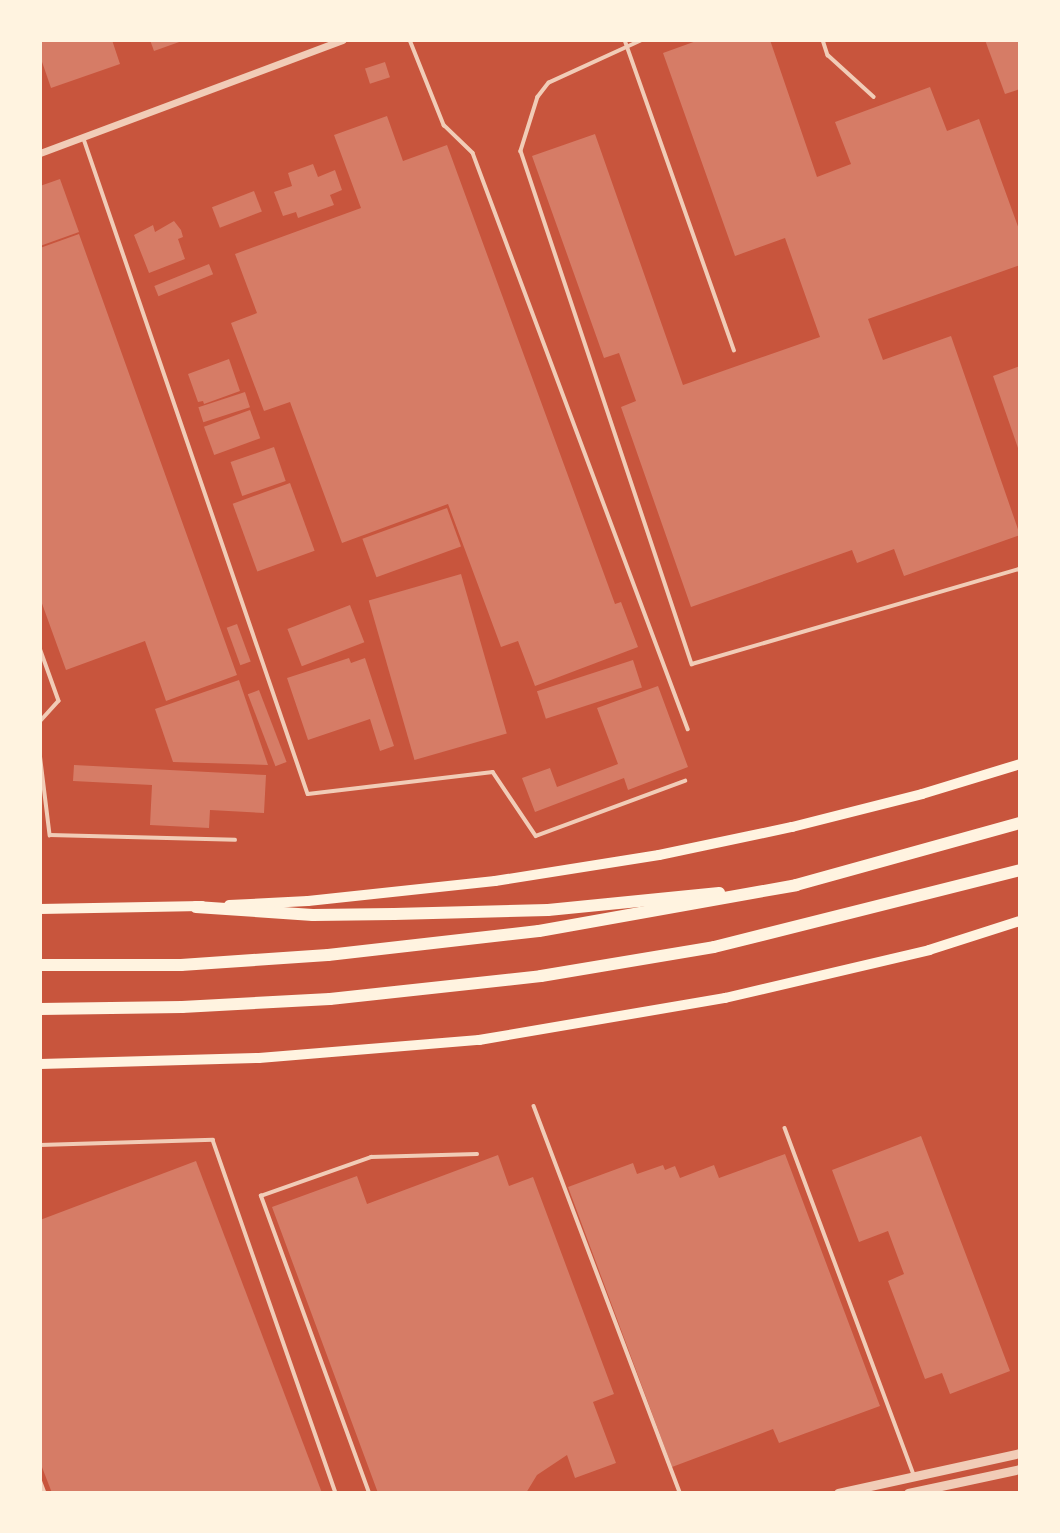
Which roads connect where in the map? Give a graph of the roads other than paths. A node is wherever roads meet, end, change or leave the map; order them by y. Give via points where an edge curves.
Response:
1 (343, 40) edge
2 (410, 40) edge
3 (625, 40) edge
4 (643, 40) edge
5 (822, 40) edge
6 (628, 47) junction
7 (874, 97) dead end
8 (83, 137) junction
9 (40, 153) edge
10 (734, 350) dead end
11 (1020, 569) edge
12 (40, 648) edge
13 (40, 722) edge
14 (688, 729) dead end
15 (40, 753) edge
16 (1020, 764) edge
17 (685, 781) dead end
18 (1020, 823) edge
19 (234, 840) dead end
20 (1020, 870) edge
21 (796, 885) junction
22 (196, 907) junction
23 (40, 909) edge
24 (1020, 921) edge
25 (40, 965) edge
26 (40, 1009) edge
27 (40, 1064) edge
28 (534, 1106) dead end
29 (785, 1128) dead end
30 (40, 1145) edge
31 (477, 1154) dead end
32 (1020, 1453) edge
33 (1020, 1469) edge
34 (915, 1476) junction
35 (40, 1480) edge
36 (45, 1493) edge
37 (336, 1493) edge
38 (369, 1493) edge
39 (680, 1493) edge
40 (838, 1493) edge
41 (908, 1493) edge

1 - 8 street
2 - 14 lane via 444,125 472,153
3 - 6 lane
4 - 6 lane
5 - 7 lane via 828,55
6 - 10 lane
6 - 11 lane via 549,83 538,97 521,150 692,664
8 - 9 street
8 - 17 lane via 308,794 493,772 536,836
12 - 13 lane via 59,702
15 - 19 lane via 50,835
16 - 22 main road via 792,827 659,855 470,884
18 - 21 highway
20 - 26 highway via 714,947 541,976 330,999
21 - 22 highway via 548,910 313,915
21 - 25 highway via 539,931 328,955 181,965
22 - 23 main road
24 - 27 main road via 929,950 725,998 479,1040 259,1058
28 - 39 lane
29 - 34 lane
30 - 37 lane via 212,1140
31 - 38 lane via 371,1157 261,1196
32 - 34 street
33 - 41 street
34 - 40 street
35 - 36 lane

